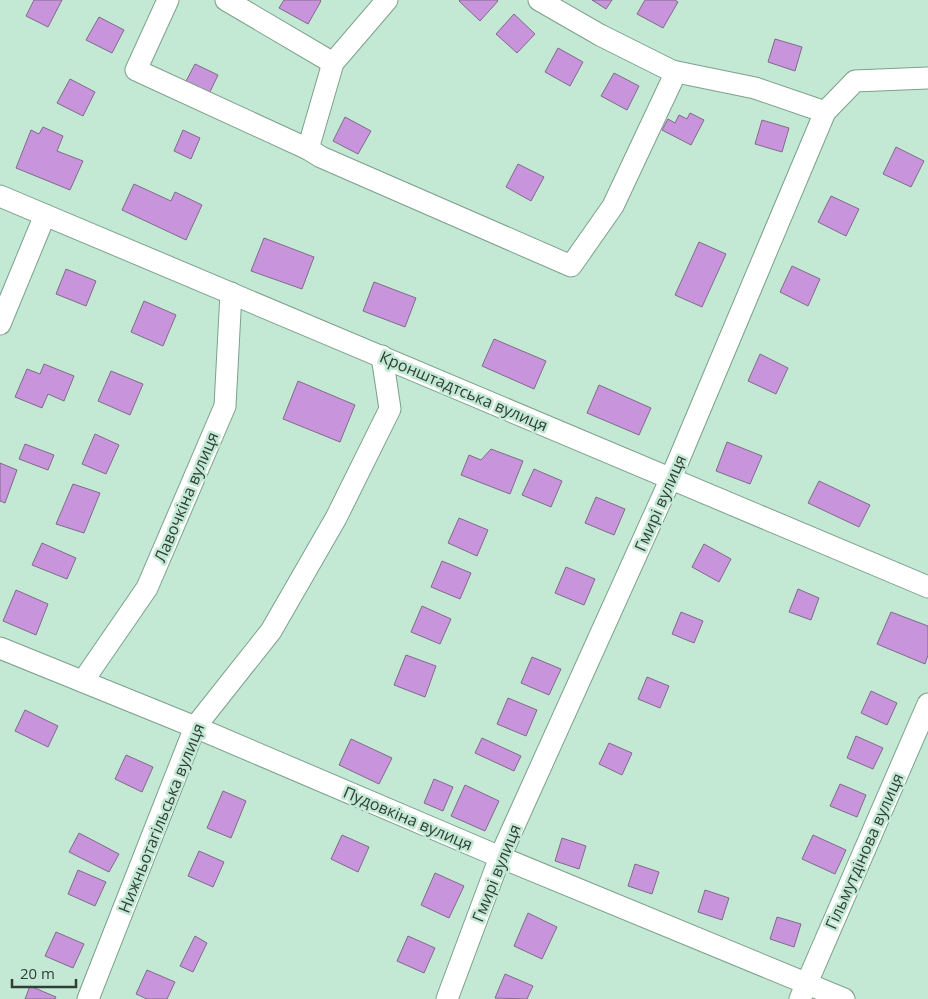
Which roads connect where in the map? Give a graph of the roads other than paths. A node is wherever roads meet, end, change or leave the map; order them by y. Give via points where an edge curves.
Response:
1 (168, 0) edge
2 (226, 0) edge
3 (387, 0) edge
4 (539, 0) edge
5 (333, 64) junction
6 (676, 72) junction
7 (928, 78) edge
8 (825, 112) junction
9 (308, 149) junction
10 (0, 196) edge
11 (45, 215) junction
12 (231, 293) junction
13 (0, 324) edge
14 (382, 356) junction
15 (671, 478) junction
16 (928, 587) edge
17 (0, 648) edge
18 (84, 681) junction
19 (928, 704) edge
20 (195, 727) junction
21 (500, 857) junction
22 (803, 991) edge
23 (88, 999) edge
24 (447, 999) edge
25 (844, 999) edge

1 - 9 street via 136,70
2 - 5 street
3 - 5 street
4 - 6 street via 600,35
5 - 9 street
6 - 8 street via 755,88
6 - 9 street via 613,206 571,266 322,158
7 - 8 street, Гмирі вулиця via 855,81
8 - 15 street, Гмирі вулиця
10 - 11 street, Кронштадтська вулиця
11 - 12 street, Кронштадтська вулиця
11 - 13 street
12 - 14 street, Кронштадтська вулиця
12 - 18 street, Лавочкіна вулиця via 225,406 147,588
14 - 15 street, Кронштадтська вулиця
14 - 20 street, Нижньотагільська вулиця via 390,409 336,518 271,631
15 - 16 street, Кронштадтська вулиця
15 - 21 street, Гмирі вулиця
17 - 18 street, Пудовкіна вулиця
18 - 20 street, Пудовкіна вулиця
19 - 22 street, Гільмутдінова вулиця
20 - 21 street, Пудовкіна вулиця
20 - 23 street, Нижньотагільська вулиця
21 - 22 street, Пудовкіна вулиця
21 - 24 street, Гмирі вулиця
22 - 25 street, Пудовкіна вулиця

